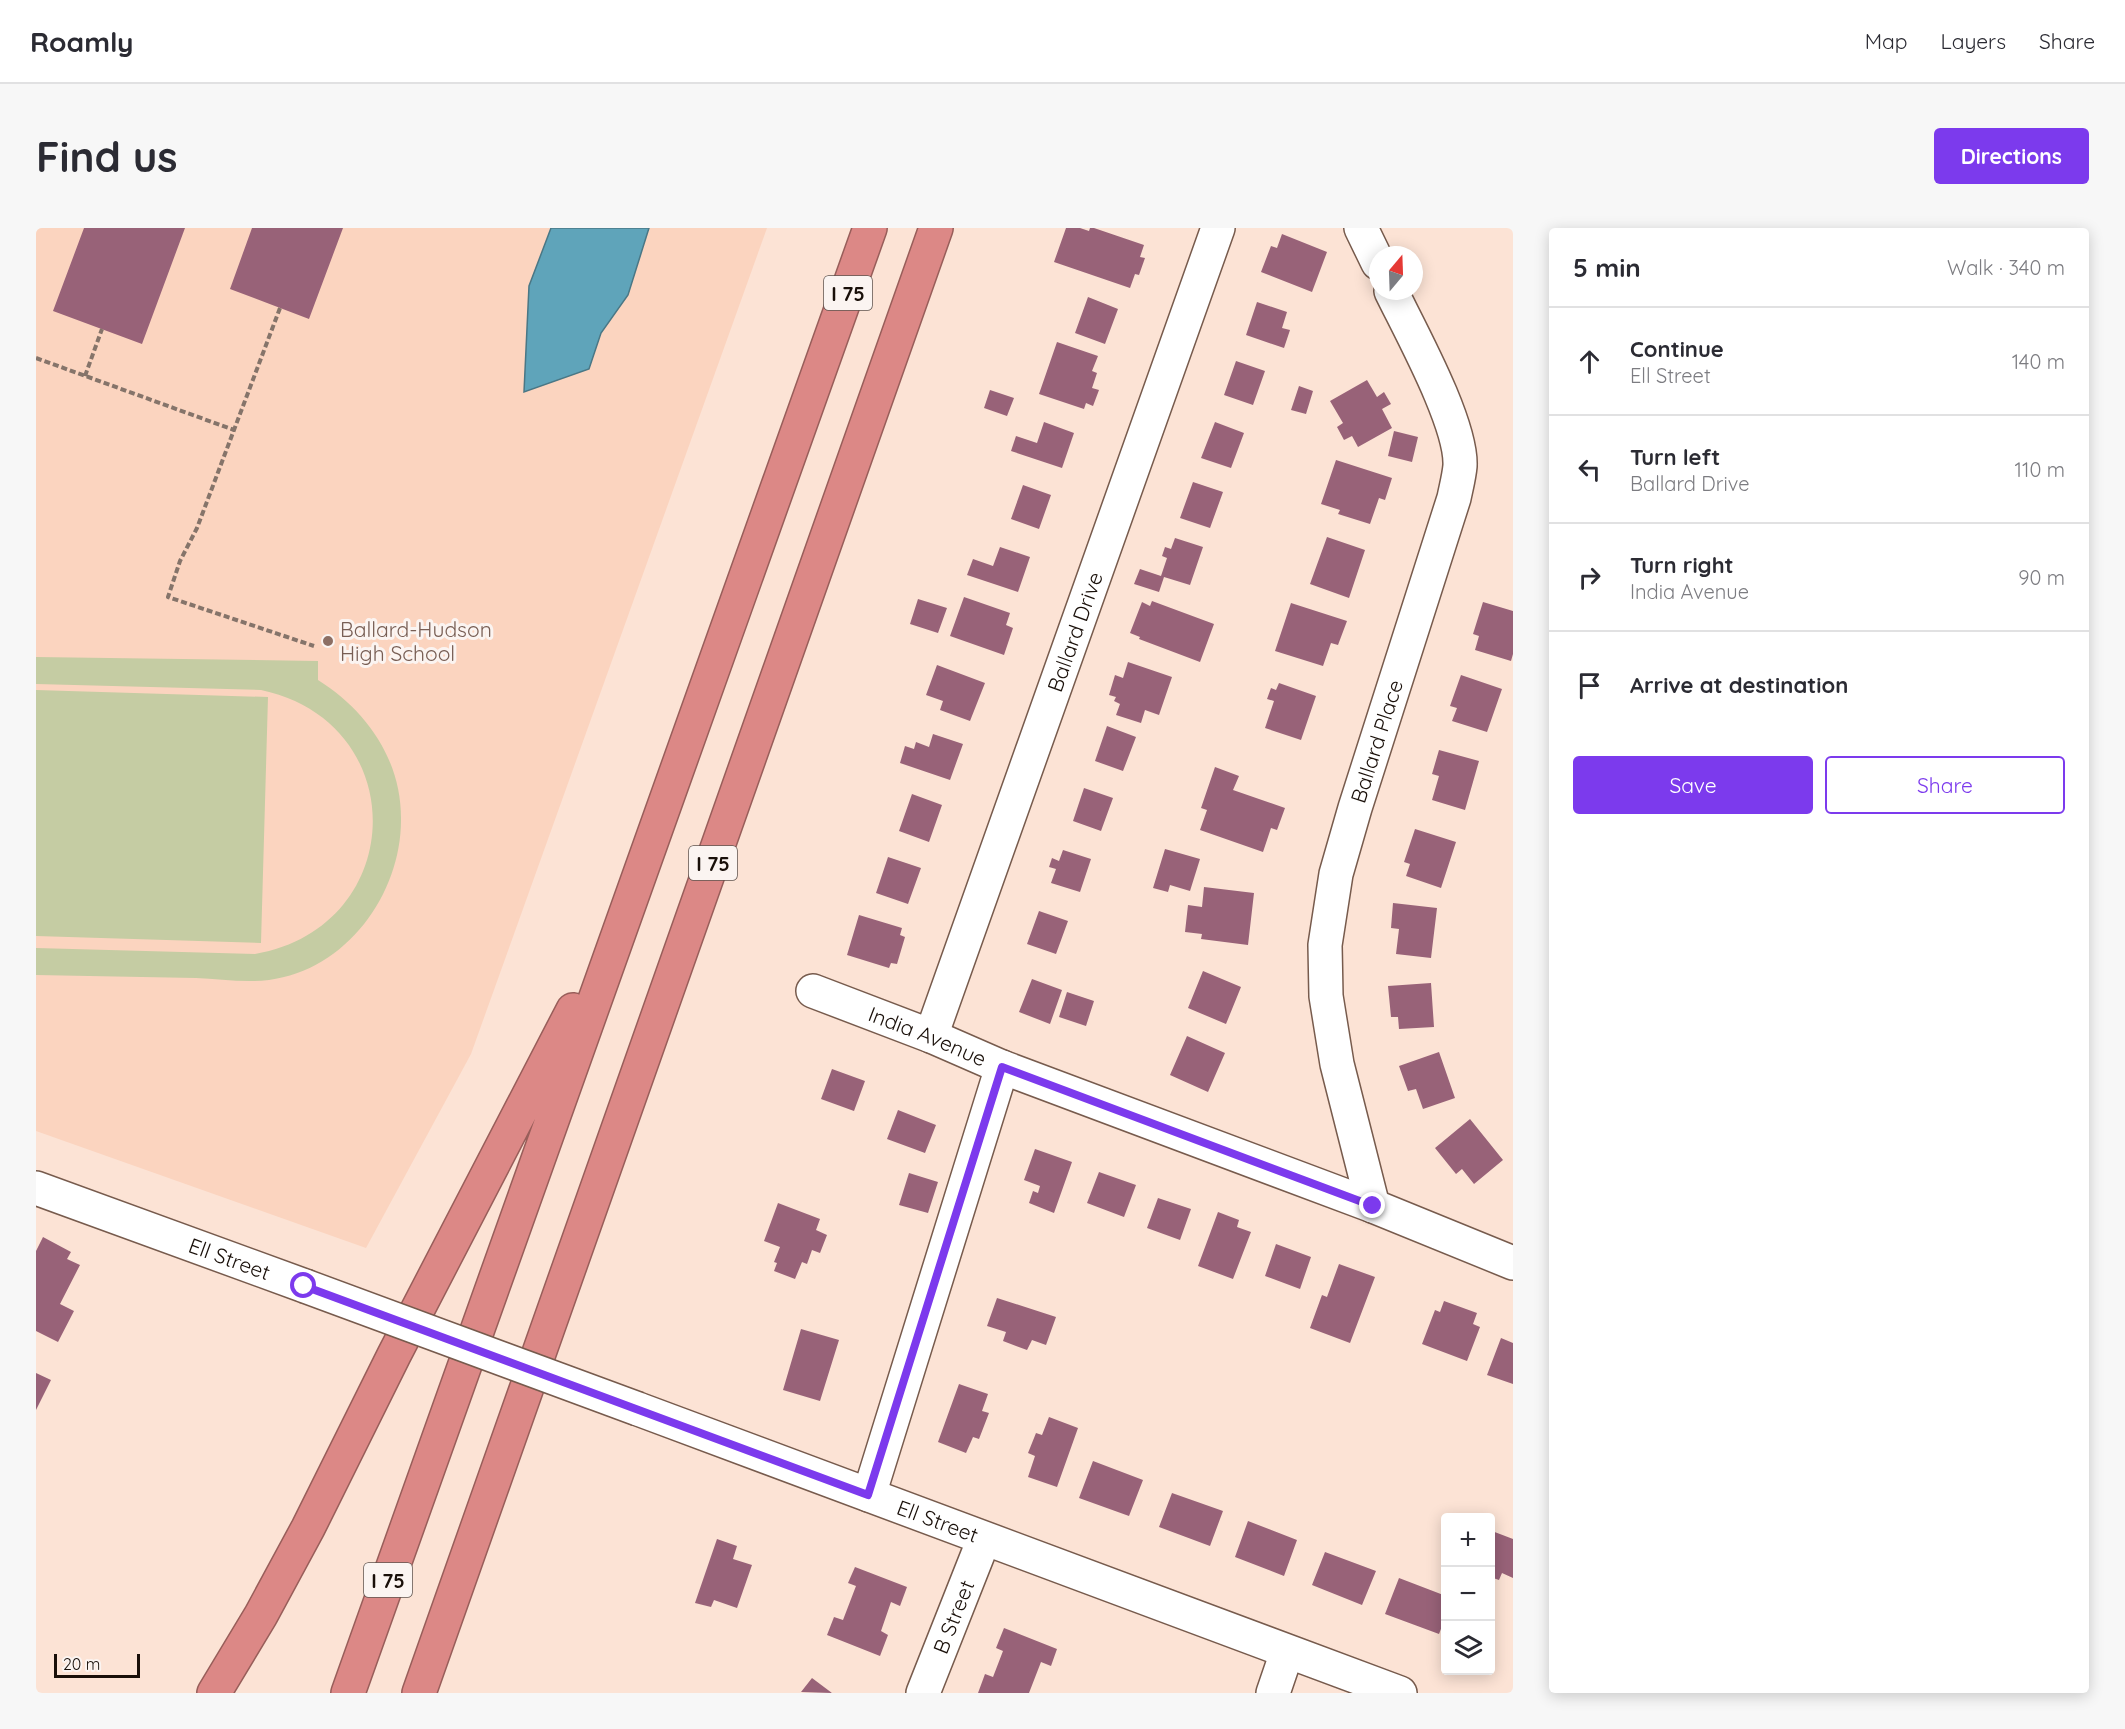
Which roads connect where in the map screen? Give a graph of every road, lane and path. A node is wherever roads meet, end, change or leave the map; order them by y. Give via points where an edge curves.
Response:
1 (870, 228) edge
2 (936, 228) edge
3 (1218, 228) edge
4 (1361, 228) edge
5 (1370, 246) edge
6 (1395, 300) edge
7 (280, 308) dead end
8 (102, 329) dead end
9 (36, 358) edge
10 (85, 376) junction
11 (234, 430) junction
12 (314, 646) dead end
13 (629, 902) junction
14 (813, 991) dead end
15 (931, 1036) junction
16 (1002, 1067) junction
17 (36, 1188) edge
18 (1373, 1206) junction
19 (1513, 1263) edge
20 (868, 1495) junction
21 (984, 1539) junction
22 (1287, 1652) junction
23 (214, 1693) edge
24 (348, 1693) edge
25 (419, 1693) edge
26 (923, 1693) edge
27 (1272, 1693) edge
28 (1400, 1693) edge

1 - 13 highway, I 75
2 - 25 highway, I 75
3 - 15 street, Ballard Drive
4 - 5 street
6 - 18 street, Ballard Place via 1454,432 1460,465 1454,498 1336,874 1325,945 1326,996 1337,1064
7 - 11 path
8 - 10 path
9 - 10 path
10 - 11 path
11 - 12 path via 168,597
13 - 23 highway via 393,1355 308,1528
13 - 24 highway, I 75
14 - 15 street, India Avenue
15 - 16 street, India Avenue
16 - 18 street, India Avenue
16 - 20 street
17 - 20 street, Ell Street, bridge
18 - 19 street, India Avenue
20 - 21 street, Ell Street
21 - 22 street, Ell Street
21 - 26 street, B Street
22 - 27 street
22 - 28 street, Ell Street

